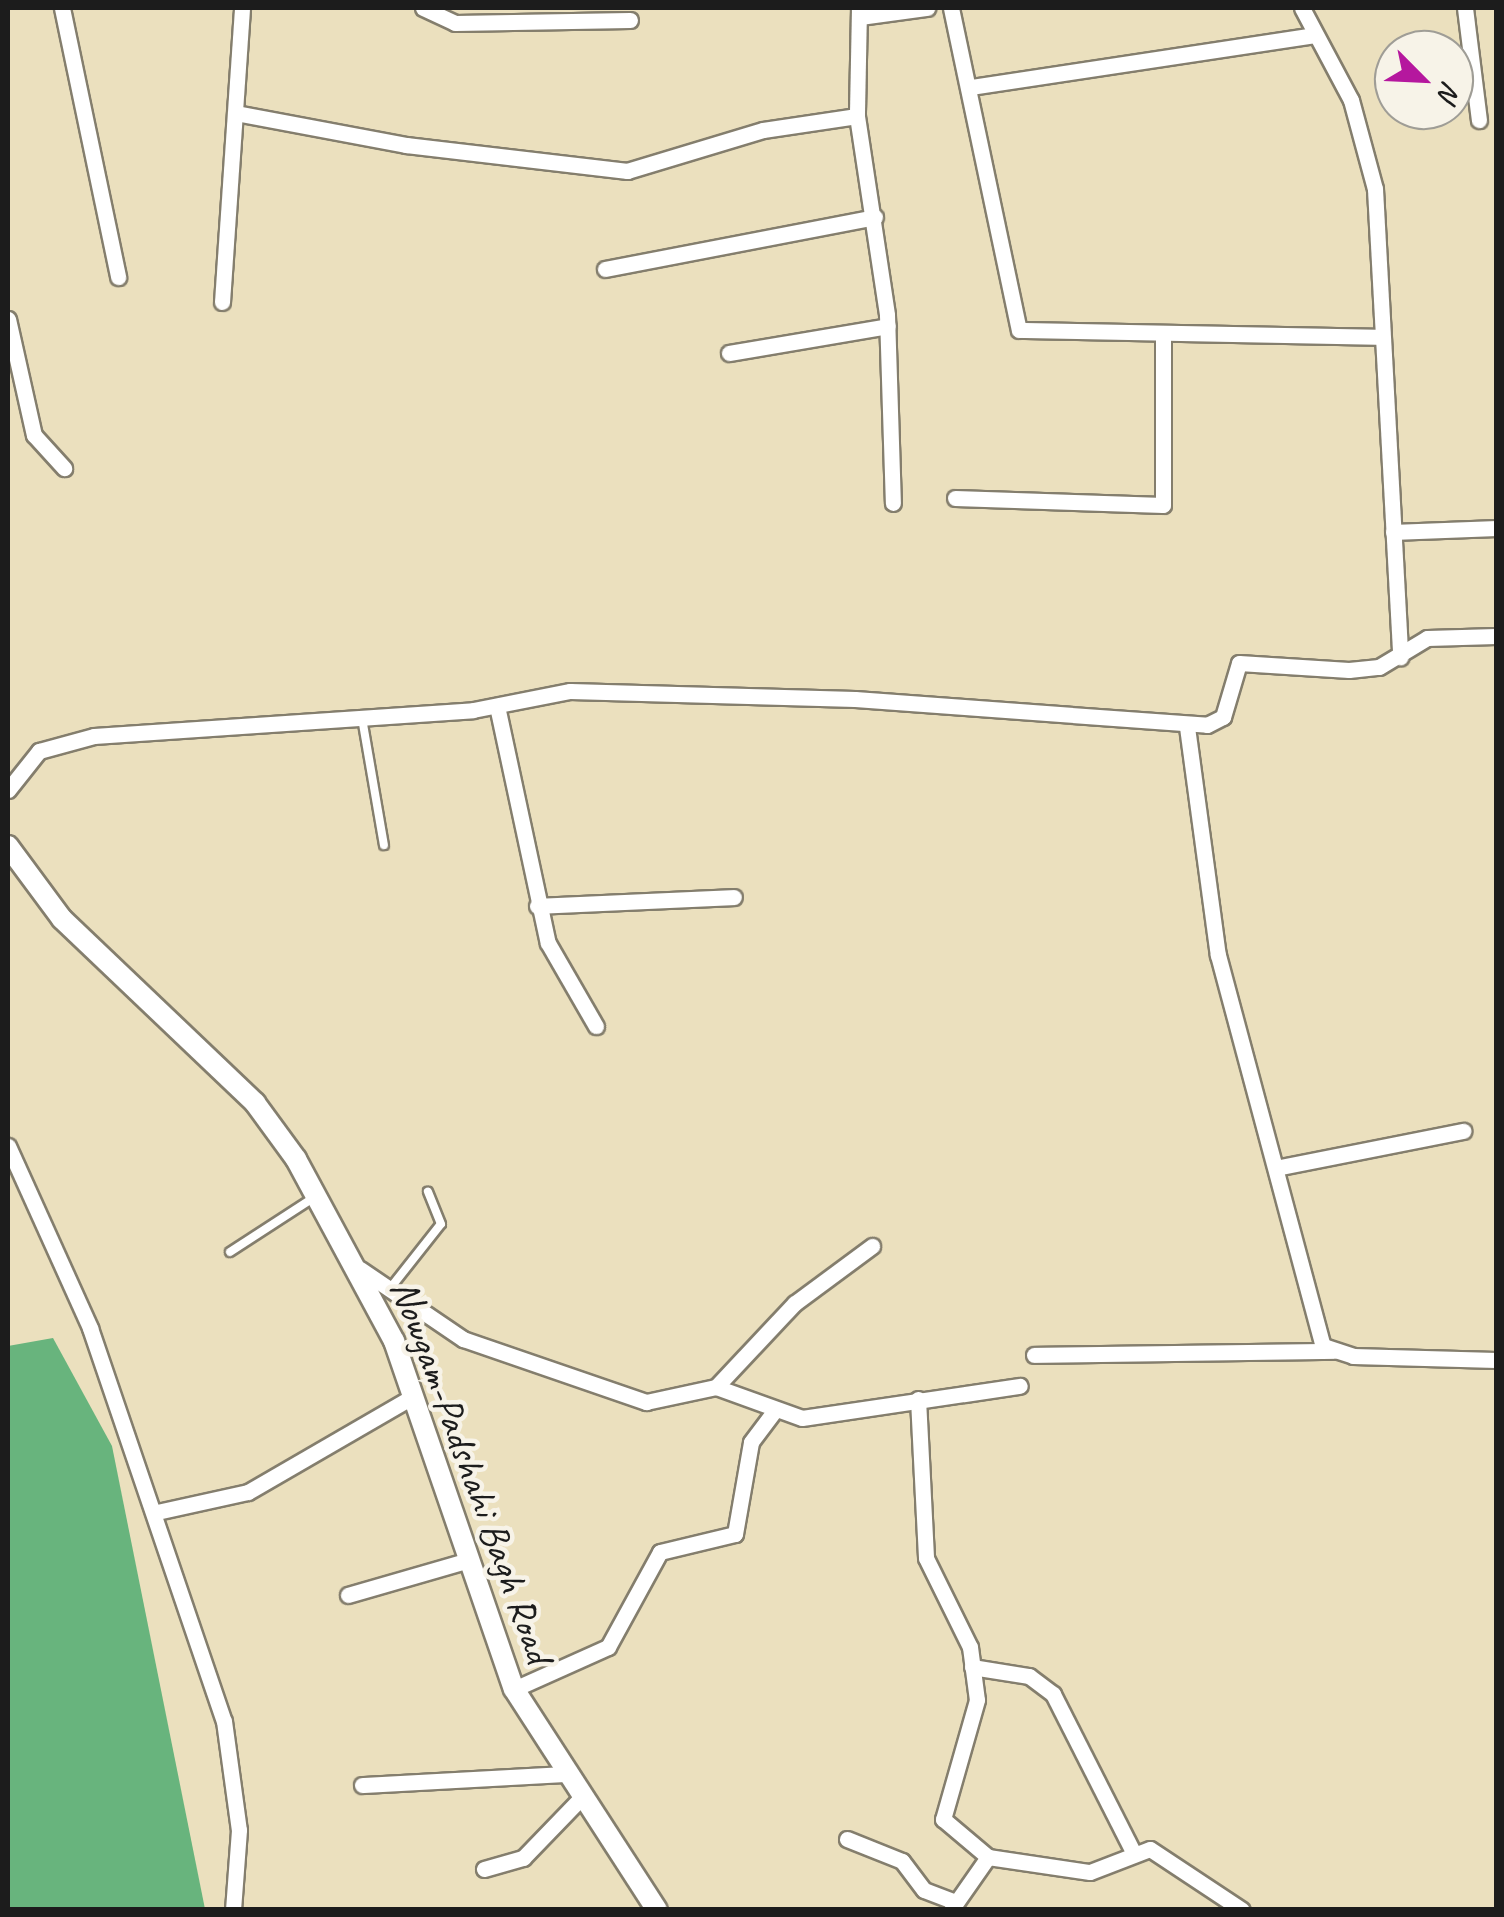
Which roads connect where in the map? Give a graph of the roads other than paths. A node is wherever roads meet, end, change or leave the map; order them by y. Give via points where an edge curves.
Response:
1 (62, 8) edge
2 (242, 8) edge
3 (422, 8) edge
4 (927, 8) edge
5 (951, 8) edge
6 (1302, 8) edge
7 (1465, 8) edge
8 (859, 12) edge
9 (523, 15) edge
10 (630, 20) dead end
11 (1314, 35) junction
12 (971, 87) junction
13 (241, 114) junction
14 (857, 116) junction
15 (1479, 120) dead end
16 (875, 218) junction
17 (605, 268) dead end
18 (118, 277) dead end
19 (222, 302) dead end
20 (8, 319) edge
21 (888, 326) junction
22 (1162, 337) junction
23 (1380, 337) junction
24 (730, 354) dead end
25 (64, 468) dead end
26 (956, 498) dead end
27 (893, 503) dead end
28 (1496, 528) edge
29 (1392, 532) junction
30 (1496, 636) edge
31 (1400, 657) junction
32 (497, 706) junction
33 (362, 718) junction
34 (1188, 727) junction
35 (8, 790) edge
36 (384, 845) dead end
37 (8, 846) edge
38 (734, 897) dead end
39 (537, 906) junction
40 (596, 1026) dead end
41 (1463, 1131) dead end
42 (8, 1146) edge
43 (1280, 1167) junction
44 (428, 1191) dead end
45 (317, 1195) junction
46 (872, 1246) dead end
47 (230, 1252) dead end
48 (360, 1269) junction
49 (388, 1291) junction
50 (1332, 1352) junction
51 (1034, 1354) dead end
52 (1496, 1360) edge
53 (1020, 1386) dead end
54 (716, 1387) junction
55 (412, 1397) junction
56 (918, 1399) junction
57 (773, 1414) junction
58 (157, 1512) junction
59 (466, 1561) junction
60 (348, 1595) dead end
61 (972, 1667) junction
62 (514, 1689) junction
63 (562, 1774) junction
64 (362, 1784) dead end
65 (580, 1798) junction
66 (847, 1839) dead end
67 (1134, 1854) junction
68 (988, 1857) junction
69 (484, 1868) dead end
70 (953, 1906) edge
71 (233, 1910) edge
72 (657, 1910) edge
73 (1242, 1910) edge

1 - 18 street
2 - 13 street
3 - 9 street via 446,22
4 - 8 street
5 - 12 street
6 - 11 street
7 - 15 street
8 - 14 street
9 - 10 street
11 - 12 street
11 - 23 street via 1351,100 1368,155
12 - 22 street via 1014,325 1031,334
13 - 14 street via 406,146 628,170 763,130
13 - 19 street
14 - 16 street
16 - 17 street
16 - 21 street
20 - 25 street via 34,435
21 - 24 street
21 - 27 street
22 - 23 street
22 - 26 street via 1162,505
23 - 29 street
28 - 29 street
29 - 31 street
30 - 31 street via 1427,638
31 - 34 street via 1350,670 1239,663 1223,717
32 - 33 street
32 - 34 street via 570,691 720,692
32 - 39 street
33 - 35 street via 60,743 30,756
33 - 36 lane
34 - 43 street via 1218,955
37 - 45 main road, Nowgam-Padshahi Bagh Road via 62,919 255,1103
38 - 39 street
39 - 40 street
41 - 43 street
42 - 58 street via 90,1328
43 - 50 street via 1320,1340
44 - 49 lane via 440,1224
45 - 47 lane
45 - 48 main road, Nowgam-Padshahi Bagh Road
46 - 54 street via 795,1303
48 - 49 street
48 - 55 main road, Nowgam-Padshahi Bagh Road
49 - 54 street via 462,1339 635,1398 661,1402
50 - 51 street
50 - 52 street
53 - 56 street
54 - 57 street
55 - 58 street via 248,1492
55 - 59 main road, Nowgam-Padshahi Bagh Road
56 - 57 street via 802,1418
56 - 61 street via 926,1558
57 - 62 street via 751,1442 735,1534 654,1557 608,1647
58 - 71 street via 235,1768
59 - 60 street
59 - 62 main road, Nowgam-Padshahi Bagh Road
61 - 67 street via 1029,1676 1053,1694
61 - 68 street via 976,1715 942,1811
62 - 63 main road, Nowgam-Padshahi Bagh Road
63 - 64 street
63 - 65 main road, Nowgam-Padshahi Bagh Road
65 - 69 street via 523,1858
65 - 72 main road, Nowgam-Padshahi Bagh Road
66 - 70 street via 907,1864 924,1890
67 - 68 street via 1090,1872
67 - 73 street via 1166,1850
68 - 70 street

